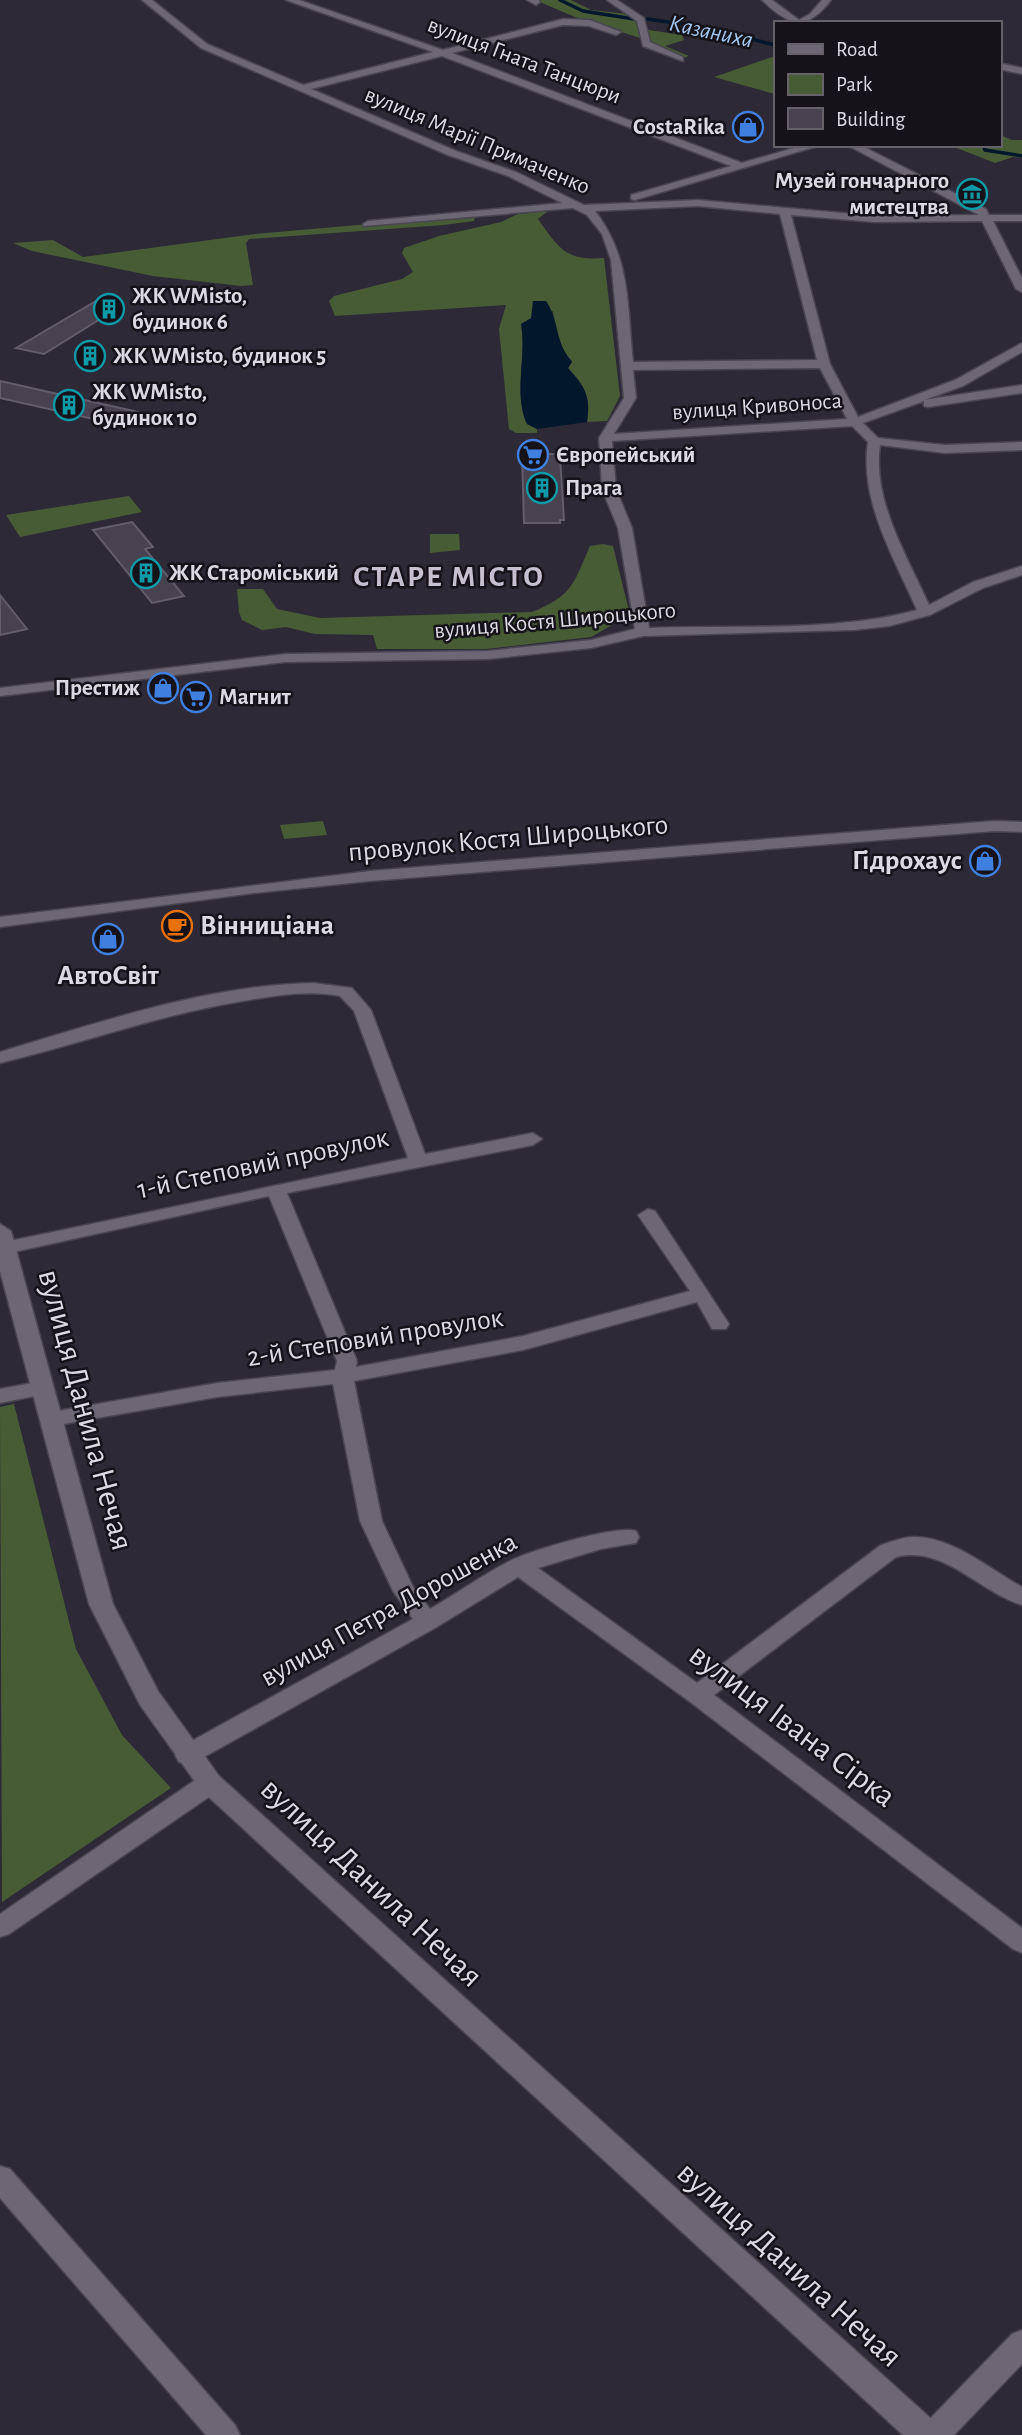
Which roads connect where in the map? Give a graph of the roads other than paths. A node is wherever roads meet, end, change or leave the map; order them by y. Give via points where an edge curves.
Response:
1 (146, 0) edge
2 (290, 0) edge
3 (611, 0) edge
4 (766, 0) edge
5 (827, 0) edge
6 (796, 21) edge
7 (803, 21) edge
8 (616, 32) dead end
9 (443, 52) junction
10 (680, 59) dead end
11 (1001, 66) edge
12 (1022, 71) edge
13 (299, 89) junction
14 (809, 147) edge
15 (856, 147) edge
16 (740, 166) junction
17 (600, 206) junction
18 (580, 207) junction
19 (785, 211) junction
20 (1022, 218) edge
21 (984, 220) junction
22 (368, 224) dead end
23 (1022, 289) edge
24 (1022, 347) edge
25 (824, 363) junction
26 (627, 366) junction
27 (1022, 389) edge
28 (892, 409) junction
29 (855, 422) junction
30 (605, 438) junction
31 (874, 441) junction
32 (1022, 446) edge
33 (1022, 570) edge
34 (925, 612) junction
35 (643, 632) junction
36 (0, 692) edge
37 (1022, 827) edge
38 (0, 922) edge
39 (0, 1058) edge
40 (533, 1139) dead end
41 (418, 1160) junction
42 (276, 1189) junction
43 (648, 1215) dead end
44 (2, 1243) edge
45 (702, 1294) junction
46 (719, 1324) dead end
47 (346, 1376) junction
48 (43, 1388) junction
49 (0, 1396) edge
50 (52, 1419) junction
51 (628, 1538) dead end
52 (519, 1566) junction
53 (1022, 1597) edge
54 (427, 1622) junction
55 (697, 1695) junction
56 (187, 1755) junction
57 (210, 1783) junction
58 (0, 1927) edge
59 (1022, 1942) edge
60 (0, 2178) edge
61 (1022, 2344) edge
62 (225, 2435) edge
63 (926, 2435) edge
64 (934, 2435) edge

1 - 13 street, вулиця Марії Примаченко via 197,41
2 - 9 street, вулиця Гната Танцюри
3 - 10 street via 641,20 646,44
4 - 6 street
5 - 7 street
8 - 9 street via 590,23 563,22
9 - 13 street
9 - 16 street, вулиця Гната Танцюри
11 - 12 street
13 - 18 street, вулиця Марії Примаченко via 512,174
14 - 16 street
15 - 21 street via 982,211 987,215
16 - 17 street
17 - 18 street
17 - 19 street via 698,203
18 - 22 street
18 - 26 street, вулиця Марії Примаченко via 607,234 617,260
19 - 21 street via 875,219
19 - 25 street
20 - 21 street
21 - 23 street
24 - 28 street, вулиця Кривоноса via 959,383
25 - 26 street
25 - 29 street
26 - 30 street, вулиця Марії Примаченко via 630,398
27 - 28 street
28 - 29 street, вулиця Кривоноса
29 - 30 street, вулиця Кривоноса
29 - 31 street
30 - 35 street via 609,489 625,528
31 - 32 street via 945,449
31 - 34 street via 869,454 875,487
33 - 34 street, вулиця Костя Широцького via 978,585
34 - 35 street, вулиця Костя Широцького via 854,626
35 - 36 street, вулиця Костя Широцького via 592,644 488,655 285,658
37 - 38 street, провулок Костя Широцького via 377,875
39 - 41 street via 200,1003 277,991 334,989 354,998 362,1010
40 - 41 street, 1-й Степовий провулок
41 - 42 street, 1-й Степовий провулок
42 - 44 street, 1-й Степовий провулок
42 - 47 street via 347,1361
43 - 45 street
44 - 48 main road, вулиця Данила Нечая
45 - 46 street
45 - 47 street, 2-й Степовий провулок via 523,1343
47 - 50 street, 2-й Степовий провулок via 217,1390
47 - 54 street via 345,1398 371,1521 404,1591
48 - 49 street
48 - 50 main road, вулиця Данила Нечая
50 - 56 main road, вулиця Данила Нечая via 101,1604 125,1660
51 - 52 street, вулиця Петра Дорошенка
52 - 54 street, вулиця Петра Дорошенка
52 - 55 street, вулиця Івана Сірка
53 - 55 street via 935,1548 912,1545 889,1551
54 - 56 street, вулиця Петра Дорошенка
55 - 59 street, вулиця Івана Сірка
56 - 57 main road, вулиця Данила Нечая
57 - 58 street
57 - 63 main road, вулиця Данила Нечая
60 - 62 street
61 - 64 street

